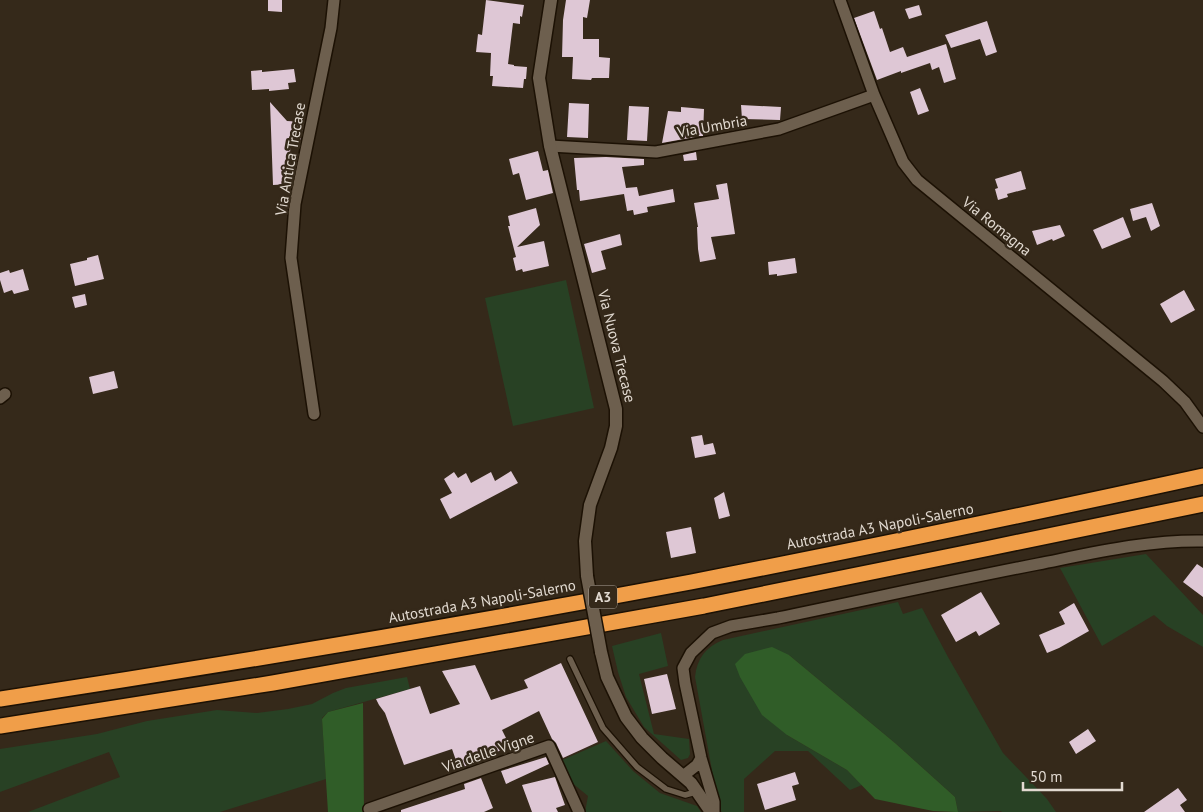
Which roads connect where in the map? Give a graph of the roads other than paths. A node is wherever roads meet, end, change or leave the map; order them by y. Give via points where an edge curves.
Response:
1 (334, 0) edge
2 (551, 0) edge
3 (840, 0) edge
4 (874, 95) junction
5 (550, 146) junction
6 (314, 414) dead end
7 (1203, 427) edge
8 (1203, 476) edge
9 (1203, 504) edge
10 (1203, 541) edge
11 (570, 659) dead end
12 (0, 699) edge
13 (0, 726) edge
14 (701, 758) junction
15 (705, 770) junction
16 (691, 784) junction
17 (370, 809) dead end
18 (579, 812) edge
19 (712, 812) edge

1 - 6 street, Via Antica Trecase via 295,204 291,258
2 - 5 street, Via Nuova Trecase via 539,78
3 - 4 street, Via Romagna
4 - 5 street, Via Umbria via 779,129 656,152
4 - 7 street, Via Romagna via 903,162 917,180 1163,381 1185,402
5 - 16 street, Via Nuova Trecase, bridge via 616,409 611,448 590,505 585,541 587,576 601,652 607,677 626,717 642,738
8 - 12 highway, Autostrada A3 Napoli-Salerno / A3 via 693,581 250,660
9 - 13 highway, A3 via 685,609 273,683
10 - 14 street via 1114,549 731,626 712,633 691,653 684,668
11 - 16 lane via 603,728 637,767 666,789 685,795
14 - 15 street
14 - 16 street
15 - 16 street
15 - 19 street via 714,802
16 - 19 street, Via Nuova Trecase
17 - 18 street, Via delle Vigne via 549,746

